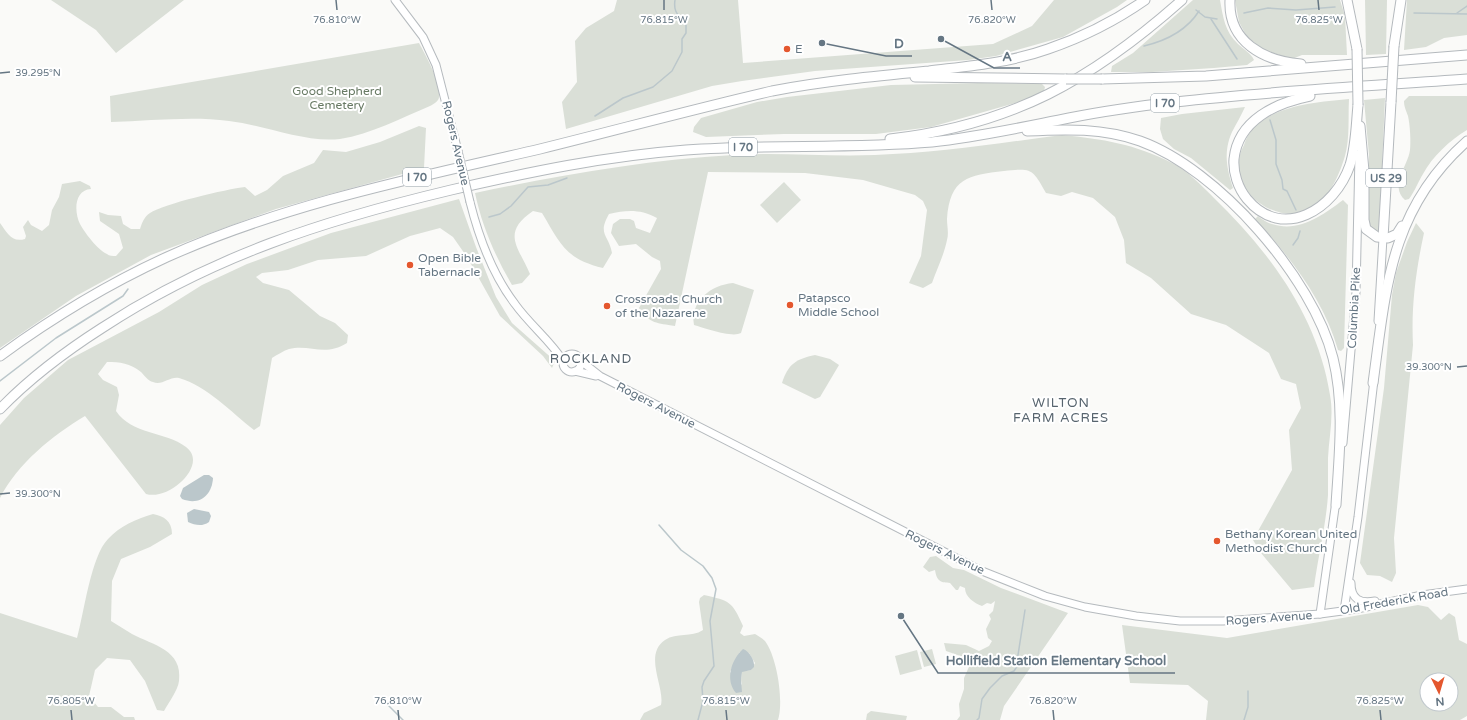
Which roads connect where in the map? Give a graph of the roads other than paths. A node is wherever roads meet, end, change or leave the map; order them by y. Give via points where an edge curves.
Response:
1 (395, 0) edge
2 (1145, 0) edge
3 (1182, 0) edge
4 (1230, 0) edge
5 (1347, 0) edge
6 (1354, 0) edge
7 (1397, 0) edge
8 (1401, 0) edge
9 (1394, 46) junction
10 (1467, 48) edge
11 (1357, 49) junction
12 (1467, 55) edge
13 (1415, 59) junction
14 (1326, 66) junction
15 (863, 78) junction
16 (1467, 79) edge
17 (1351, 88) junction
18 (1358, 105) junction
19 (1360, 123) junction
20 (989, 134) junction
21 (1467, 141) edge
22 (807, 145) junction
23 (1414, 208) junction
24 (1383, 238) junction
25 (553, 346) junction
26 (571, 354) junction
27 (0, 356) edge
28 (581, 361) junction
29 (564, 362) junction
30 (575, 371) junction
31 (600, 376) junction
32 (1374, 383) junction
33 (0, 409) edge
34 (1336, 505) junction
35 (1350, 574) junction
36 (1467, 589) edge
37 (1446, 591) junction
38 (1344, 611) junction
39 (1320, 614) junction

1 - 25 main road, Rogers Avenue, bridge via 423,37 436,65 481,242 514,304
2 - 15 highway via 1091,32 1047,50 982,65
3 - 22 highway via 1144,33 1080,78 1016,109 972,124 933,133
4 - 14 highway via 1230,14 1236,30 1260,54 1279,61
5 - 11 highway
6 - 11 highway, Columbia Pike / US 29
7 - 9 highway, Columbia Pike / US 29
8 - 9 highway
9 - 24 highway, Columbia Pike / US 29, bridge
10 - 13 highway
11 - 18 highway, Columbia Pike / US 29, bridge
12 - 13 highway, I 70
13 - 14 highway, I 70
14 - 15 highway, I 70, bridge via 1174,78
15 - 27 highway, I 70 via 807,85 738,99 418,177 273,218 200,244 132,274 65,312
16 - 17 highway, I 70
17 - 18 highway via 1283,103 1262,114 1246,129 1237,145 1234,165 1237,182 1247,199 1262,211 1280,218 1299,217 1317,211 1342,182 1350,165 1355,143
17 - 20 highway, I 70 via 1176,102 1074,117
18 - 19 highway, Columbia Pike / US 29
19 - 24 highway via 1364,224 1373,235
19 - 34 main road, Columbia Pike / US 29 via 1355,321
20 - 22 highway, I 70 via 908,144
20 - 34 highway via 1075,129 1123,136 1157,148 1183,162 1220,190 1241,212 1298,283 1317,316 1329,345 1340,398
21 - 23 highway via 1444,164
22 - 33 highway, I 70 via 688,150 583,162 430,195 315,227 229,259 176,284 57,358
23 - 24 highway via 1397,234
23 - 32 highway via 1390,268
24 - 32 main road, Columbia Pike / US 29
25 - 26 main road, Rogers Avenue
25 - 29 main road, Rogers Avenue
26 - 28 main road
26 - 29 main road
28 - 30 main road via 580,367
28 - 31 main road, Rogers Avenue
29 - 30 main road via 564,367
30 - 31 main road, Rogers Avenue
31 - 39 main road, Rogers Avenue via 960,560 1004,581 1045,596 1102,611 1174,621 1203,622
32 - 35 main road, Columbia Pike / US 29
34 - 39 main road, Columbia Pike / US 29
35 - 37 main road via 1352,595 1361,601 1371,602 1433,590
35 - 38 main road, Columbia Pike / US 29
36 - 37 main road, Old Frederick Road
37 - 38 main road, Old Frederick Road
38 - 39 main road, Old Frederick Road

